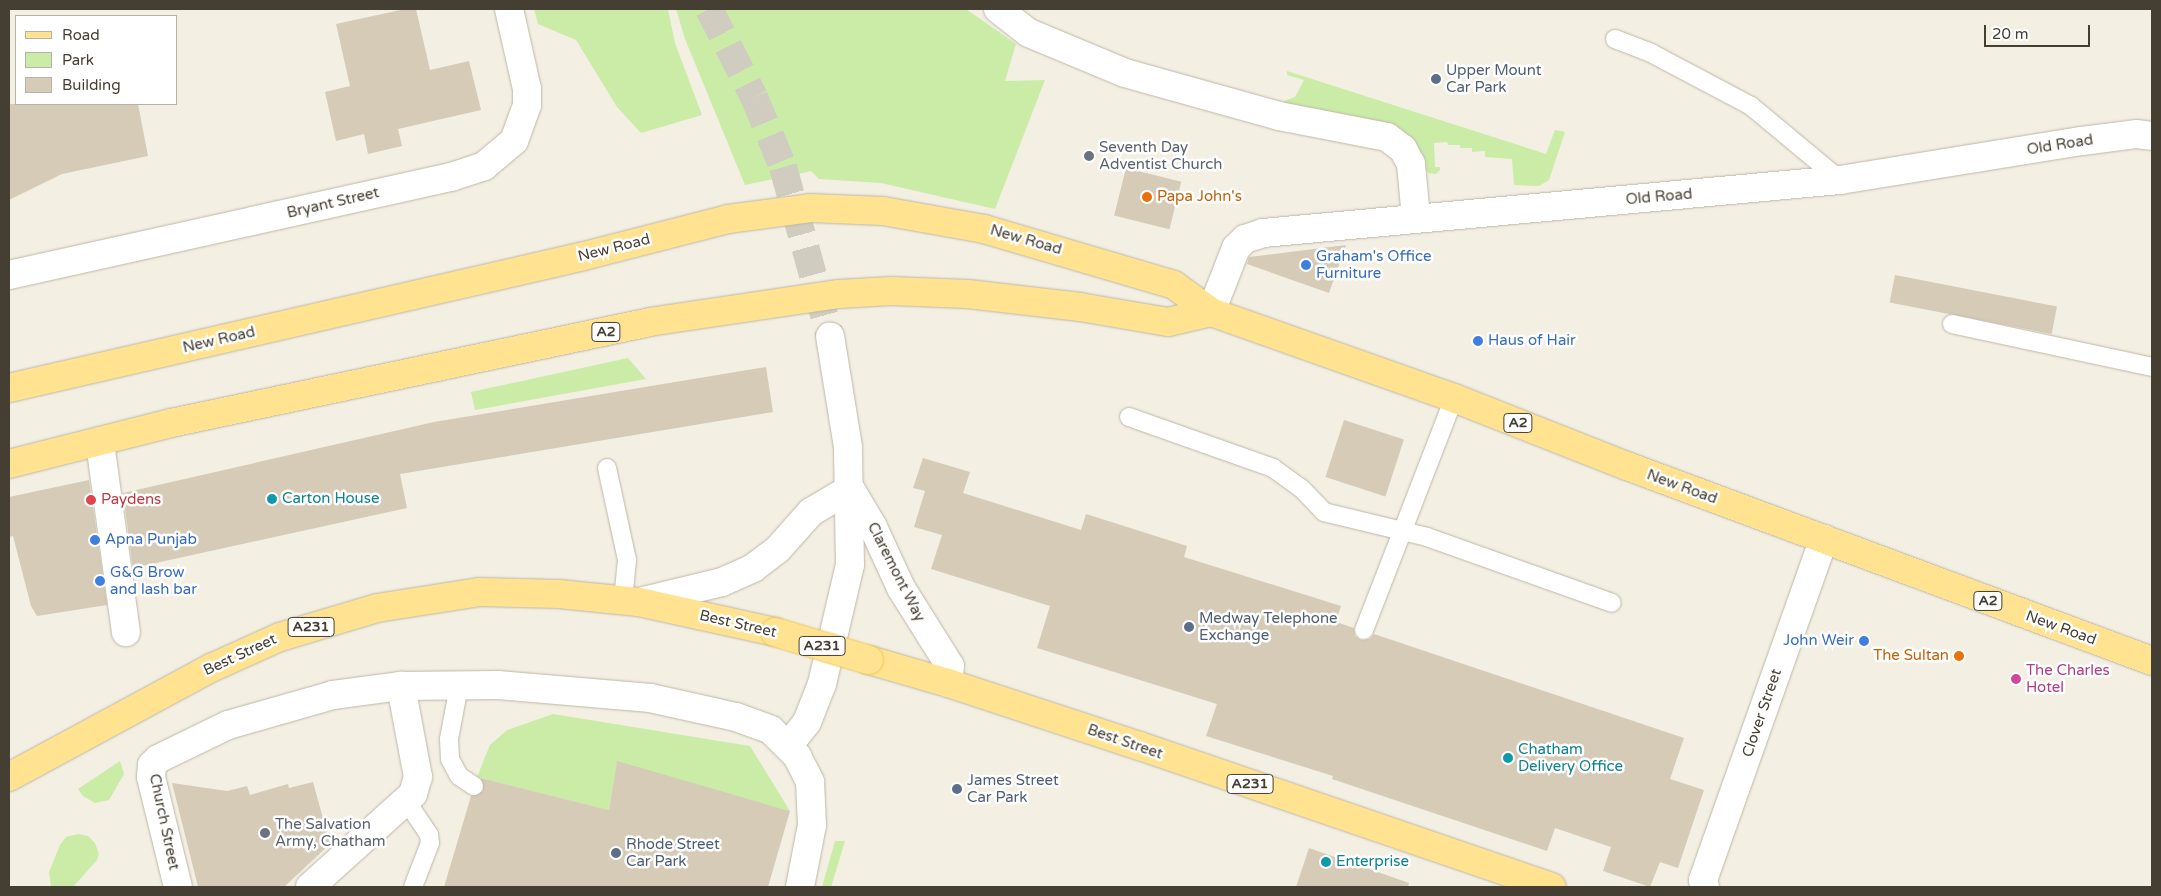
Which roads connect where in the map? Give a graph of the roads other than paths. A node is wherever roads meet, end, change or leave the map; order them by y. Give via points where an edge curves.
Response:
1 (509, 9) edge
2 (998, 9) edge
3 (1614, 39) dead end
4 (2152, 136) edge
5 (1840, 180) junction
6 (1416, 218) junction
7 (9, 275) edge
8 (1211, 312) junction
9 (1952, 324) dead end
10 (830, 336) tunnel mouth
11 (2152, 367) edge
12 (9, 388) edge
13 (1454, 398) junction
14 (1129, 417) dead end
15 (100, 442) junction
16 (9, 464) edge
17 (607, 468) dead end
18 (850, 489) junction
19 (1401, 532) junction
20 (1824, 540) junction
21 (631, 601) junction
22 (1612, 602) dead end
23 (1364, 630) dead end
24 (126, 632) dead end
25 (2152, 661) edge
26 (948, 683) junction
27 (401, 686) junction
28 (459, 686) junction
29 (788, 746) junction
30 (10, 774) edge
31 (474, 786) dead end
32 (407, 802) junction
33 (178, 887) edge
34 (310, 887) edge
35 (413, 887) edge
36 (800, 887) edge
37 (1552, 887) edge
38 (1705, 887) edge

1 - 7 street, Bryant Street via 527,89 527,106 514,140 484,166 451,177
2 - 6 street via 1029,33 1125,74 1279,116 1387,137 1403,149 1411,164
3 - 5 lane via 1651,53 1751,106
4 - 5 street, Old Road via 2136,134 2082,141
5 - 6 street, Old Road
6 - 8 street, Old Road via 1281,231 1245,239 1228,262
8 - 12 main road, New Road / A2 via 1174,285 984,229 884,211 810,208 728,219 566,260
8 - 13 main road, New Road / A2
8 - 15 main road, A2 via 1168,322 1080,307 968,294 891,291 839,294 649,322 171,423
9 - 11 lane
10 - 18 street, Claremont Way via 848,447
13 - 19 lane
13 - 20 main road, New Road / A2
14 - 19 lane via 1273,468 1324,512
15 - 16 main road, A2
15 - 24 street
17 - 21 lane via 627,560
18 - 21 street via 812,512 778,549 753,568 722,582
18 - 26 street, Claremont Way via 873,527 901,588 950,666
18 - 29 street via 850,565 840,617 812,712
19 - 22 lane via 1427,537
19 - 23 lane
20 - 25 main road, New Road / A2
20 - 38 street, Clover Street via 1703,880
21 - 26 main road, Best Street / A231, bridge via 775,632
21 - 30 main road, Best Street / A231 via 479,592 377,608 271,640 125,712
26 - 37 main road, Best Street / A231
27 - 28 street
27 - 32 street via 418,777
27 - 33 street, Church Street via 333,695 256,715 200,737 158,759 152,765 151,777
28 - 29 street via 540,687 650,698 762,725
28 - 31 lane via 449,739 450,758 459,776
29 - 36 street via 803,765 812,791 809,850
32 - 34 street
32 - 35 lane via 430,835

